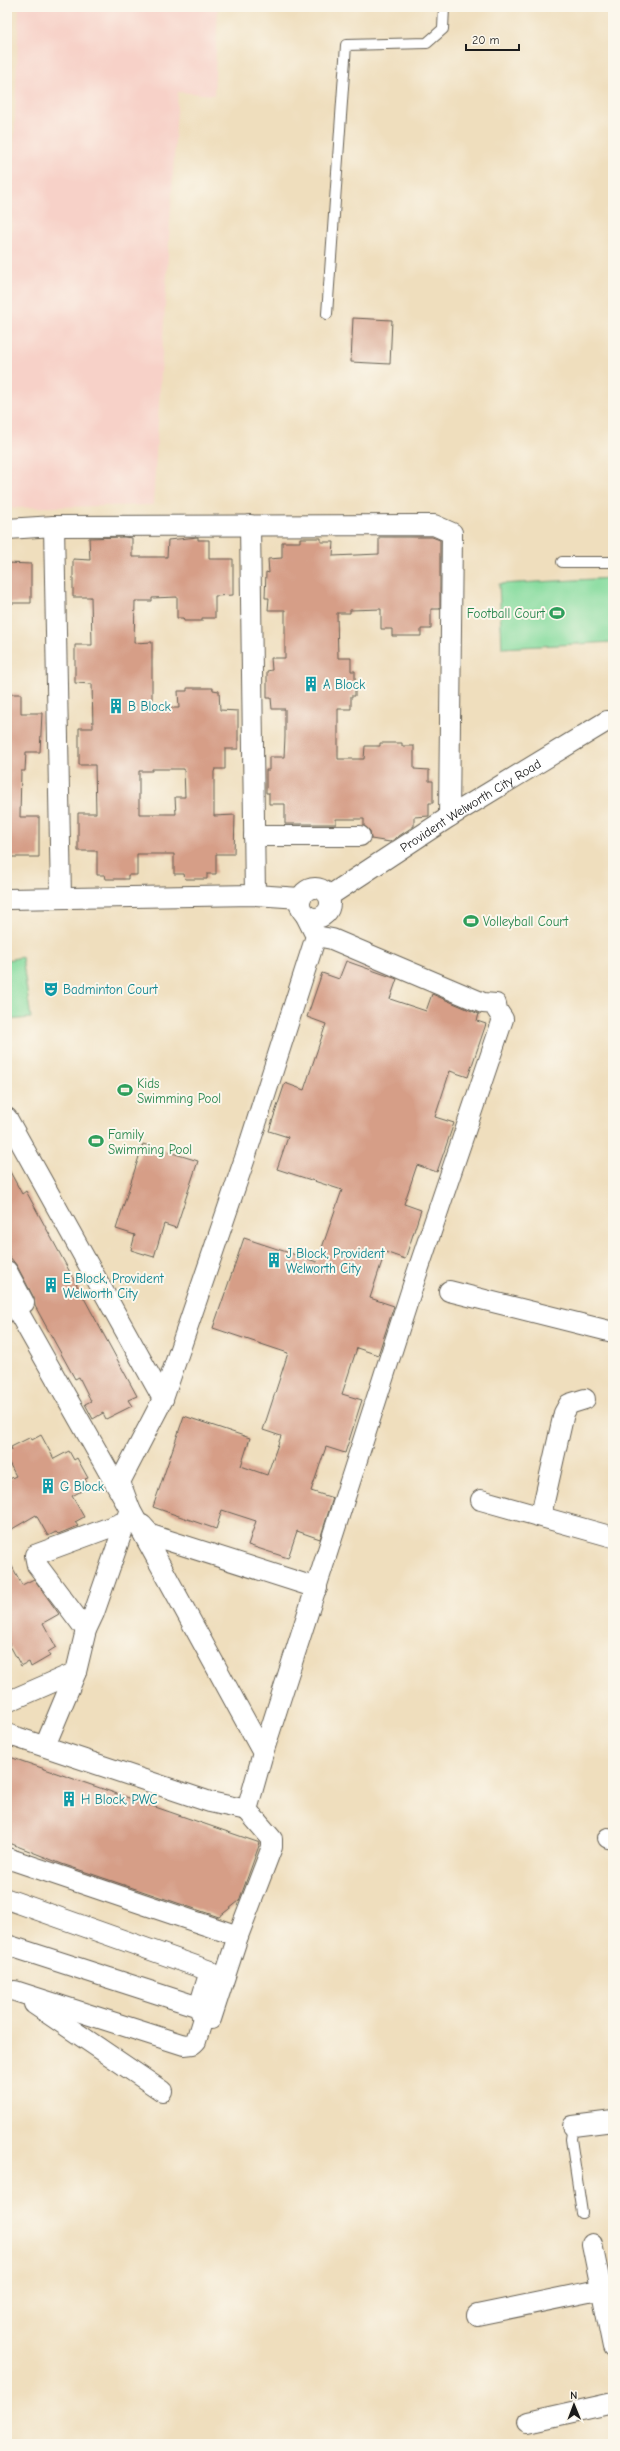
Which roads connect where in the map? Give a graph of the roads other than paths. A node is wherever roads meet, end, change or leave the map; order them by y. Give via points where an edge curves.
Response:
1 (444, 7) edge
2 (327, 314) dead end
3 (47, 526) junction
4 (244, 526) junction
5 (7, 529) edge
6 (562, 562) dead end
7 (613, 562) edge
8 (613, 721) edge
9 (449, 817) junction
10 (254, 836) junction
11 (360, 836) dead end
12 (249, 895) junction
13 (329, 896) junction
14 (55, 898) junction
15 (7, 899) edge
16 (303, 906) junction
17 (316, 936) junction
18 (7, 1118) edge
19 (7, 1271) edge
20 (449, 1291) dead end
21 (7, 1292) edge
22 (613, 1332) edge
23 (163, 1399) junction
24 (585, 1399) dead end
25 (120, 1482) junction
26 (481, 1500) dead end
27 (130, 1515) junction
28 (540, 1516) junction
29 (613, 1537) edge
30 (317, 1588) junction
31 (86, 1630) junction
32 (76, 1672) junction
33 (7, 1702) edge
34 (7, 1734) edge
35 (44, 1746) junction
36 (263, 1753) junction
37 (247, 1810) junction
38 (7, 1858) edge
39 (7, 1899) edge
40 (238, 1936) junction
41 (7, 1945) edge
42 (11, 1989) edge
43 (201, 2012) junction
44 (162, 2091) dead end
45 (613, 2121) edge
46 (574, 2126) joint
47 (582, 2213) dead end
48 (592, 2244) dead end
49 (607, 2289) edge
50 (477, 2316) dead end
51 (613, 2347) edge
52 (613, 2404) edge
53 (528, 2422) dead end

1 - 2 lane via 443,29 426,43 346,45
3 - 4 street
3 - 5 street
3 - 14 street
4 - 9 street via 434,525 452,534
4 - 10 street
4 - 12 street
6 - 7 lane
8 - 9 street, Provident Welworth City Road via 607,721
9 - 13 street, Provident Welworth City Road
10 - 11 street
10 - 12 street
12 - 14 street
12 - 16 street
13 - 16 street via 320,888 314,887 303,892
13 - 16 street via 330,908 322,917 310,918
14 - 15 street
16 - 17 street
17 - 23 street via 245,1158
17 - 30 street via 332,939 483,1003 496,1004 503,1019 414,1282
18 - 23 street
19 - 25 street
20 - 22 street
21 - 27 street
23 - 25 street
24 - 28 street via 569,1404 564,1412
25 - 27 street
26 - 28 street
27 - 30 street via 151,1535
27 - 31 street via 120,1533
27 - 31 street via 35,1555 37,1565
27 - 36 street
28 - 29 street
30 - 36 street
31 - 32 street
32 - 33 street
32 - 35 street
34 - 35 street
35 - 37 street via 210,1802
36 - 37 street
37 - 40 street via 272,1839 272,1847
38 - 40 street
39 - 43 street via 210,1971
40 - 43 street via 211,2019
41 - 43 street
42 - 43 street via 184,2045 196,2041
42 - 44 street
45 - 46 street
46 - 47 lane via 571,2139
48 - 49 street
49 - 50 street
49 - 51 street
52 - 53 street

